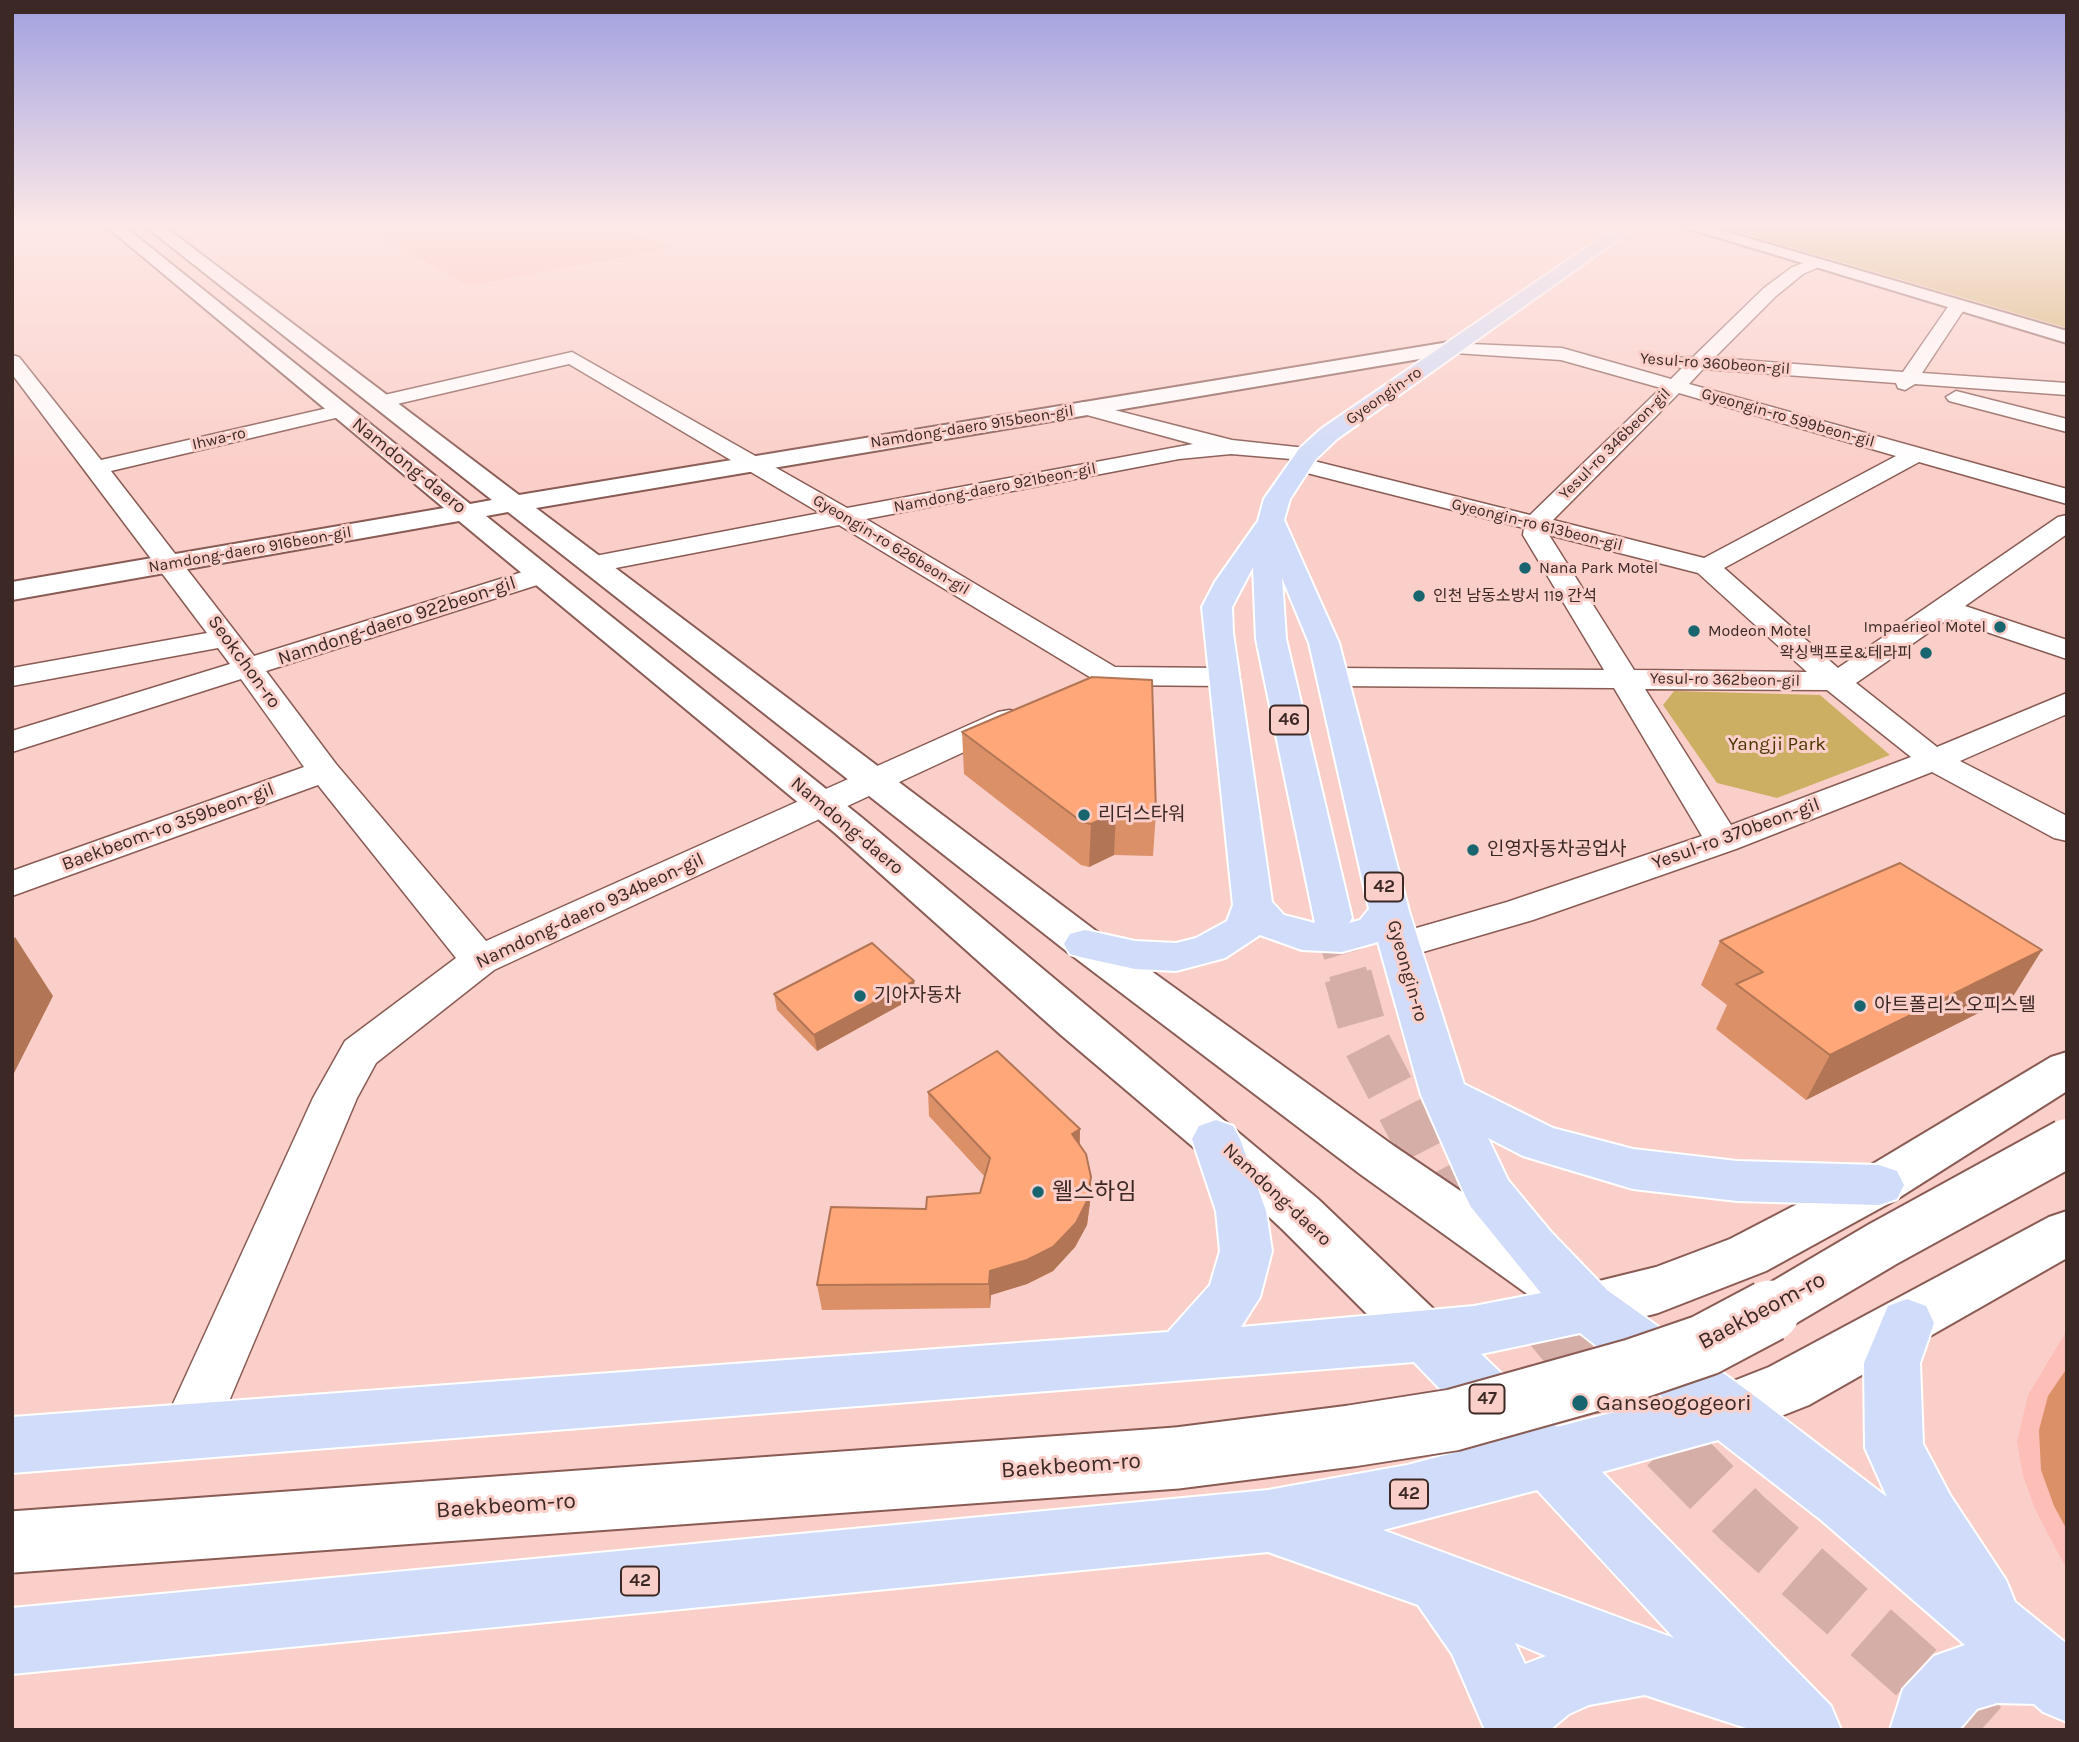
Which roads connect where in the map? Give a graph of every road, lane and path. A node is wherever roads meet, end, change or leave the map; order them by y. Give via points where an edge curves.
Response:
1 (214, 307) edge
2 (258, 307) edge
3 (1512, 307) edge
4 (1754, 307) edge
5 (1956, 307) edge
6 (1966, 307) edge
7 (2067, 337) edge
8 (1455, 347) junction
9 (1562, 354) junction
10 (12, 361) edge
11 (1696, 363) junction
12 (1907, 381) junction
13 (1674, 386) junction
14 (2067, 389) edge
15 (380, 402) junction
16 (1083, 408) junction
17 (341, 411) junction
18 (2067, 426) edge
19 (1231, 447) junction
20 (1915, 454) junction
21 (1303, 459) junction
22 (754, 463) junction
23 (96, 468) junction
24 (2067, 497) edge
25 (517, 503) junction
26 (477, 510) junction
27 (845, 518) junction
28 (1271, 520) junction
29 (2067, 522) edge
30 (1538, 525) junction
31 (171, 564) junction
32 (595, 564) junction
33 (1707, 567) junction
34 (541, 575) junction
35 (12, 592) edge
36 (1944, 608) junction
37 (226, 638) junction
38 (2067, 650) edge
39 (248, 668) junction
40 (1108, 676) junction
41 (12, 677) edge
42 (1225, 677) junction
43 (1334, 677) junction
44 (1624, 679) junction
45 (1835, 681) junction
46 (1071, 692) edge
47 (2067, 702) edge
48 (1034, 709) edge
49 (12, 742) edge
50 (1934, 760) junction
51 (324, 771) junction
52 (873, 780) junction
53 (821, 803) junction
54 (2067, 830) edge
55 (1723, 841) junction
56 (12, 884) edge
57 (1253, 905) junction
58 (1332, 918) tunnel mouth
59 (1394, 929) junction
60 (1085, 944) junction
61 (480, 960) junction
62 (2067, 1069) edge
63 (1444, 1095) junction
64 (1216, 1139) junction
65 (2067, 1143) edge
66 (1879, 1185) junction
67 (2067, 1232) edge
68 (1588, 1307) junction
69 (1907, 1323) junction
70 (1426, 1337) junction
71 (1182, 1357) junction
72 (1728, 1410) junction
73 (188, 1432) junction
74 (12, 1445) edge
75 (1549, 1460) junction
76 (1268, 1521) junction
77 (12, 1542) edge
78 (1439, 1581) junction
79 (12, 1641) edge
80 (1645, 1662) junction
81 (2039, 1664) edge
82 (1793, 1717) edge
83 (1924, 1730) edge

1 - 17 main road, Namdong-daero / 47
2 - 15 main road
3 - 8 main road, Gyeongin-ro
4 - 11 street, Yesul-ro 346beon-gil
5 - 12 street
6 - 7 main road
8 - 9 street, Gyeongin-ro 599beon-gil
8 - 16 main road, Namdong-daero 915beon-gil
8 - 21 main road, Gyeongin-ro via 1329,434
9 - 11 street, Yesul-ro 360beon-gil
9 - 13 street, Gyeongin-ro 599beon-gil
10 - 23 street, Seokchon-ro
11 - 12 street, Yesul-ro 360beon-gil
11 - 13 street, Yesul-ro 346beon-gil
12 - 14 street, Yesul-ro 360beon-gil
12 - 18 street, Yesul-ro 360beon-gil
13 - 20 street, Gyeongin-ro 599beon-gil
13 - 30 street, Yesul-ro 346beon-gil
15 - 22 street, Gyeongin-ro 626beon-gil via 572,358
15 - 25 main road
16 - 19 street
16 - 22 main road, Namdong-daero 915beon-gil
17 - 23 street, Ihwa-ro
17 - 26 main road, Namdong-daero / 47
19 - 21 street, Gyeongin-ro 613beon-gil
19 - 27 street, Namdong-daero 921beon-gil via 1180,452
20 - 24 street, Gyeongin-ro 599beon-gil
20 - 33 street, Gyeongin-ro 599beon-gil
21 - 28 main road, Gyeongin-ro via 1277,499
21 - 30 street, Gyeongin-ro 613beon-gil
22 - 25 main road, Namdong-daero 915beon-gil
22 - 27 street, Gyeongin-ro 626beon-gil
23 - 31 street, Seokchon-ro
25 - 26 main road, Namdong-daero 915beon-gil
25 - 32 main road
26 - 31 main road, Namdong-daero 916beon-gil
26 - 34 main road, Namdong-daero / 47
27 - 32 street, Namdong-daero 921beon-gil
27 - 40 street, Gyeongin-ro 626beon-gil
28 - 42 main road, Gyeongin-ro via 1217,607
28 - 43 main road, Gyeongin-ro / 42 via 1307,599
28 - 58 main road, Gyeongin-ro / 46 via 1267,565 1271,639
29 - 36 street
30 - 33 street, Gyeongin-ro 613beon-gil
30 - 44 street via 1536,535
31 - 35 main road, Namdong-daero 916beon-gil
31 - 37 street, Seokchon-ro
32 - 52 main road
33 - 45 street, Gyeongin-ro 613beon-gil
34 - 39 street, Namdong-daero 922beon-gil
34 - 53 main road, Namdong-daero / 47
36 - 38 street
36 - 45 street
37 - 39 street, Seokchon-ro
37 - 41 street
39 - 49 street, Namdong-daero 922beon-gil
39 - 51 street, Seokchon-ro
40 - 42 street
40 - 46 street
42 - 57 main road, Gyeongin-ro
43 - 44 street, Yesul-ro 362beon-gil
43 - 59 main road, Gyeongin-ro / 42
44 - 45 street, Yesul-ro 362beon-gil
44 - 55 street
45 - 50 street, Gyeongin-ro 613beon-gil
47 - 50 street, Yesul-ro 370beon-gil
48 - 52 street, Namdong-daero 934beon-gil
50 - 54 street, Gyeongin-ro 613beon-gil
50 - 55 street, Yesul-ro 370beon-gil
51 - 56 street, Baekbeom-ro 359beon-gil
51 - 61 street, Seokchon-ro
52 - 53 street, Namdong-daero 934beon-gil
52 - 60 main road
53 - 61 street, Namdong-daero 934beon-gil
53 - 64 main road, Namdong-daero / 47
55 - 59 street, Yesul-ro 370beon-gil via 1520,911
57 - 59 main road via 1270,924 1302,936 1342,938
57 - 60 main road via 1244,929 1210,948 1176,957 1135,955
59 - 63 main road, Gyeongin-ro / 42
60 - 68 main road via 1377,1160
61 - 73 street, Namdong-daero 934beon-gil via 360,1052 335,1098
62 - 66 main road
63 - 66 main road via 1540,1143 1633,1169 1737,1181
63 - 68 main road, Gyeongin-ro / 42 via 1489,1193 1532,1248
64 - 70 main road, Namdong-daero / 47
64 - 71 main road via 1241,1211 1246,1251 1233,1297
65 - 77 main road, Baekbeom-ro, bridge via 1705,1345 1454,1420 1177,1458
66 - 68 main road via 1708,1272
67 - 69 main road
68 - 70 main road
68 - 72 main road, Gyeongin-ro
69 - 72 main road via 1789,1386
69 - 81 main road via 1892,1363 1895,1448 1928,1517
70 - 71 main road
70 - 75 main road, Namdong-daero / 47
71 - 73 main road
72 - 75 main road, 42
72 - 81 main road, Gyeongin-ro
73 - 74 main road
75 - 76 main road, 42 via 1407,1495
75 - 82 main road, Namdong-daero
76 - 78 main road
76 - 79 main road, 42
78 - 80 main road
78 - 80 main road via 1475,1631 1514,1716 1545,1690 1587,1672
80 - 82 main road
81 - 83 main road via 1958,1680 1927,1713

